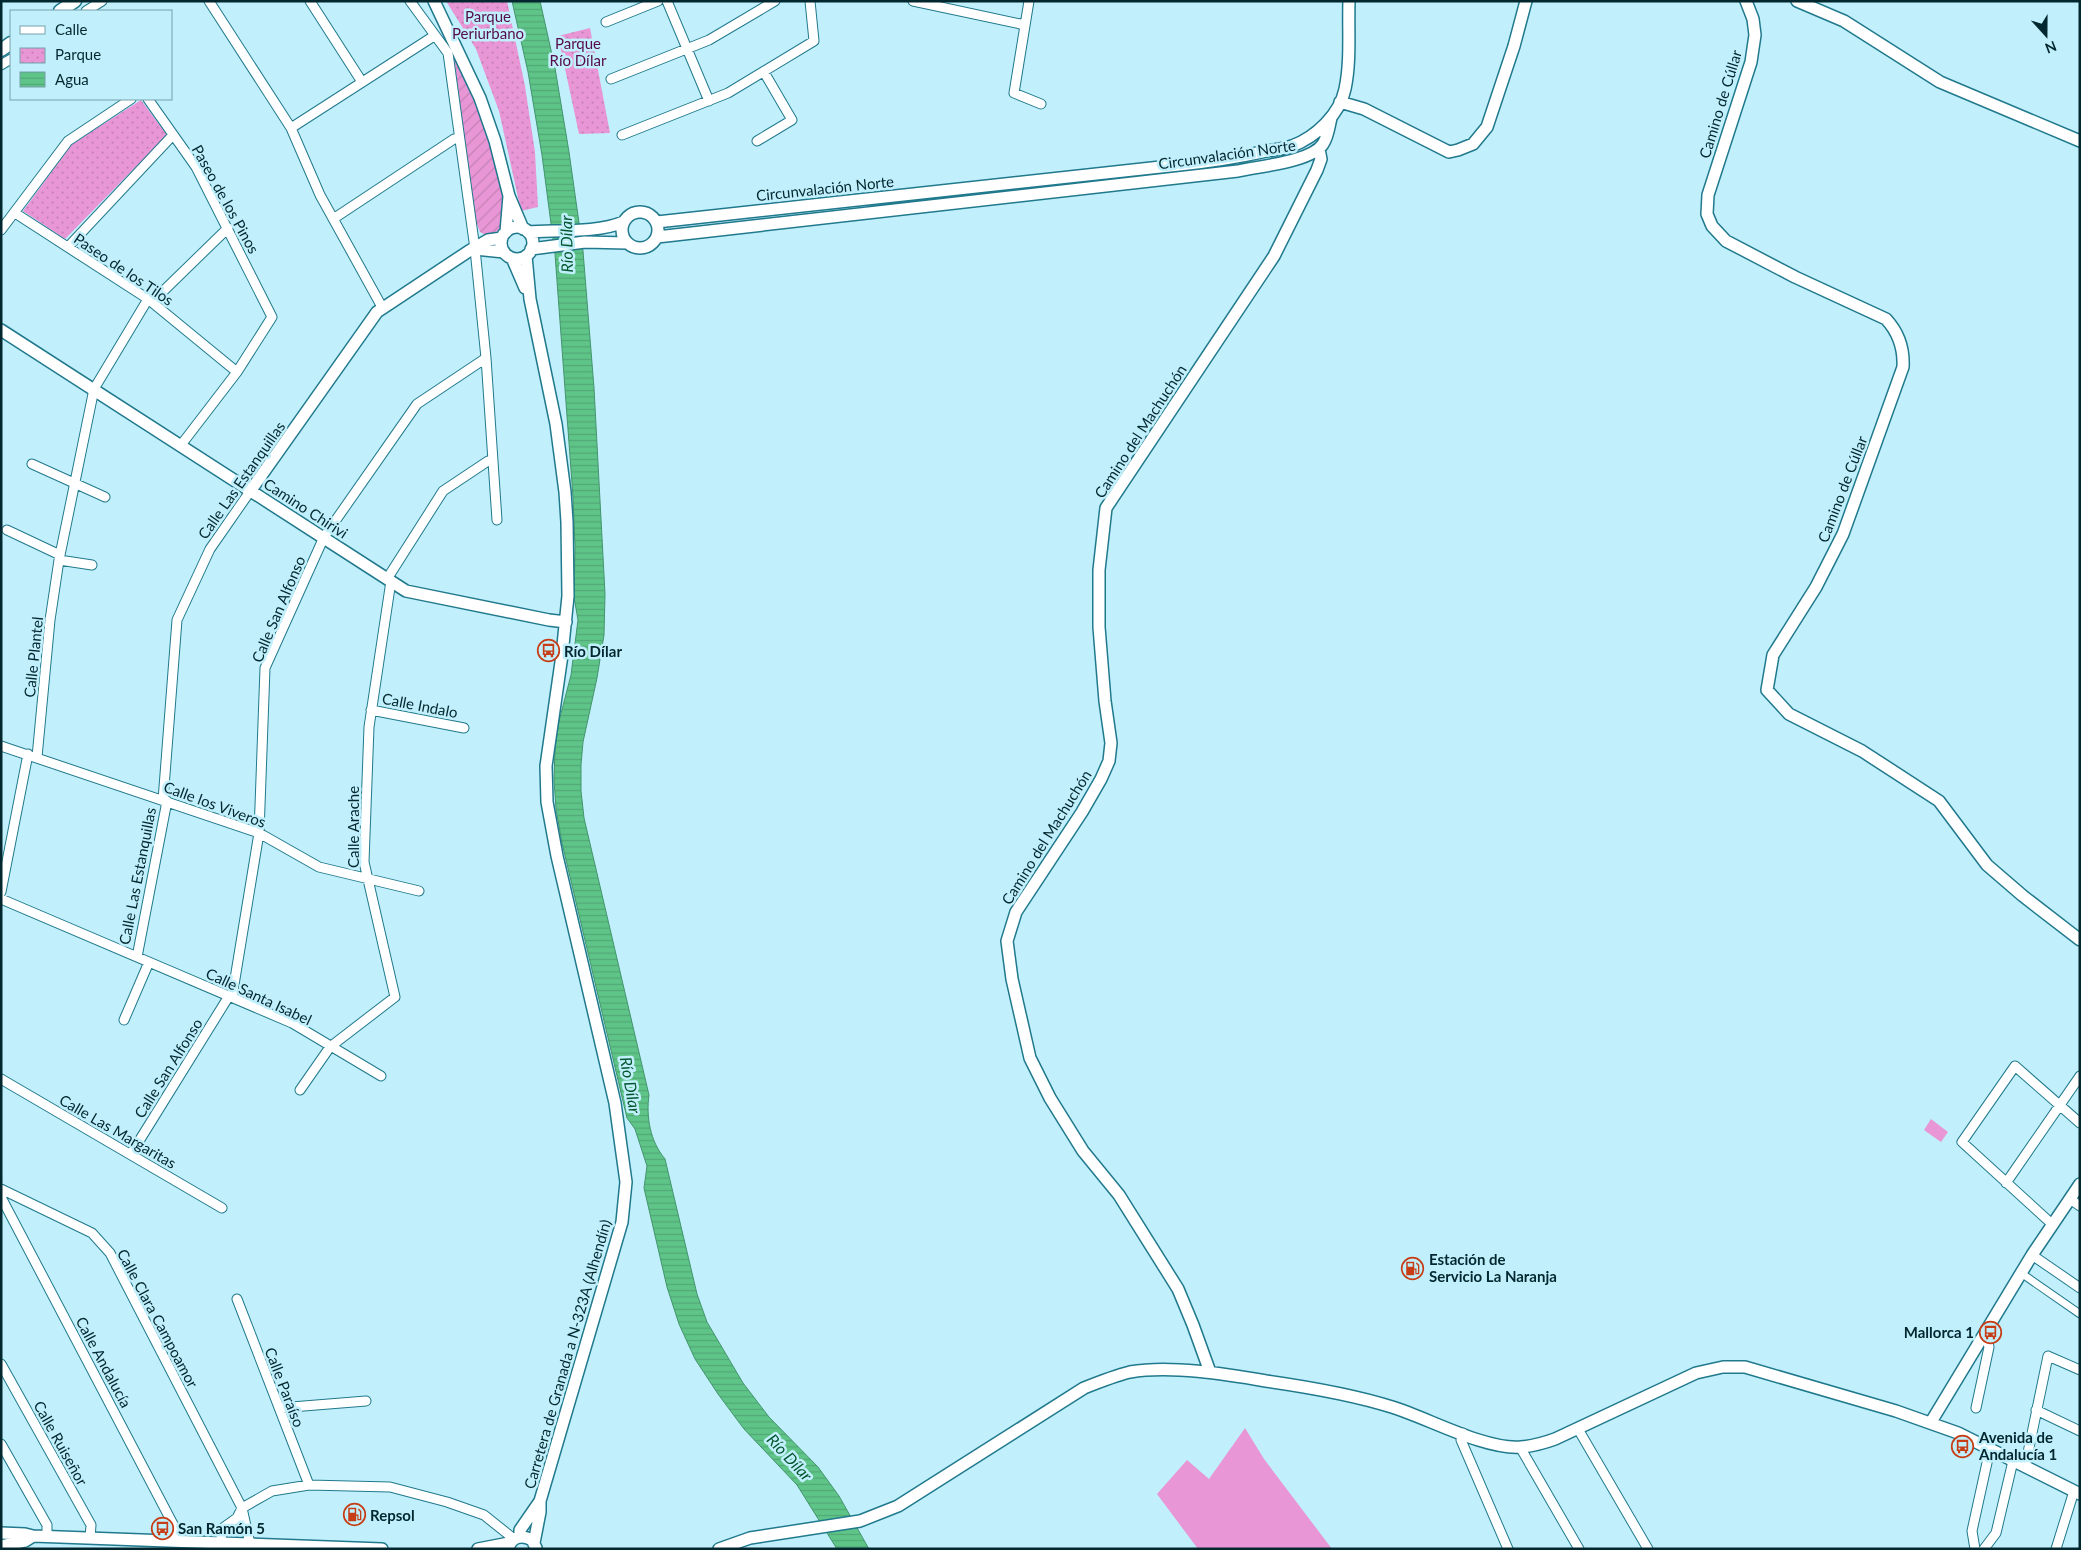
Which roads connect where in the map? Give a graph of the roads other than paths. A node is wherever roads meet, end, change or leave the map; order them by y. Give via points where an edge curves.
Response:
1 (75, 1) edge
2 (102, 1) edge
3 (209, 1) edge
4 (310, 1) edge
5 (410, 1) edge
6 (434, 1) edge
7 (658, 1) edge
8 (667, 1) edge
9 (775, 1) edge
10 (810, 1) edge
11 (913, 1) edge
12 (1029, 1) edge
13 (1349, 1) edge
14 (1526, 1) edge
15 (1746, 1) edge
16 (1797, 1) edge
17 (62, 10) edge
18 (88, 10) edge
19 (606, 22) dead end
20 (1024, 26) junction
21 (434, 36) junction
22 (687, 49) junction
23 (764, 72) junction
24 (611, 79) dead end
25 (362, 82) junction
26 (130, 100) edge
27 (149, 100) edge
28 (709, 101) junction
29 (1340, 102) junction
30 (1041, 104) dead end
31 (1331, 118) junction
32 (291, 128) junction
33 (173, 135) junction
34 (622, 135) dead end
35 (459, 139) junction
36 (757, 141) dead end
37 (2080, 141) edge
38 (1292, 146) junction
39 (1319, 149) junction
40 (509, 196) junction
41 (15, 213) junction
42 (333, 218) junction
43 (623, 222) junction
44 (656, 222) junction
45 (228, 228) junction
46 (1, 230) edge
47 (526, 230) junction
48 (504, 235) junction
49 (657, 236) junction
50 (627, 243) junction
51 (68, 247) junction
52 (476, 249) junction
53 (528, 253) junction
54 (508, 255) junction
55 (530, 299) junction
56 (150, 300) junction
57 (382, 307) junction
58 (1, 330) edge
59 (486, 358) junction
60 (237, 372) junction
61 (94, 389) junction
62 (181, 445) junction
63 (493, 461) junction
64 (32, 464) dead end
65 (75, 482) junction
66 (251, 490) junction
67 (105, 497) dead end
68 (497, 520) dead end
69 (7, 530) dead end
70 (324, 537) junction
71 (60, 558) junction
72 (92, 565) dead end
73 (389, 580) junction
74 (566, 622) junction
75 (370, 710) junction
76 (464, 728) dead end
77 (1, 746) edge
78 (32, 756) junction
79 (165, 800) junction
80 (259, 833) junction
81 (367, 879) junction
82 (419, 891) dead end
83 (1, 892) edge
84 (1, 899) edge
85 (2080, 940) edge
86 (137, 956) junction
87 (149, 962) junction
88 (230, 996) junction
89 (124, 1020) dead end
90 (330, 1047) junction
91 (381, 1076) dead end
92 (2080, 1076) edge
93 (1, 1079) edge
94 (300, 1090) dead end
95 (2060, 1105) junction
96 (2080, 1123) edge
97 (131, 1154) junction
98 (2006, 1183) junction
99 (2080, 1184) edge
100 (2, 1193) edge
101 (2070, 1199) junction
102 (2080, 1206) edge
103 (222, 1208) dead end
104 (2053, 1224) junction
105 (2032, 1255) junction
106 (2021, 1273) junction
107 (2080, 1288) edge
108 (237, 1299) dead end
109 (2080, 1314) edge
110 (1985, 1333) junction
111 (1, 1364) edge
112 (2078, 1367) edge
113 (1210, 1372) junction
114 (366, 1400) dead end
115 (279, 1408) junction
116 (1976, 1408) dead end
117 (2036, 1410) junction
118 (1931, 1422) junction
119 (1578, 1429) junction
120 (2080, 1431) edge
121 (1463, 1433) junction
122 (1, 1444) edge
123 (1520, 1447) junction
124 (1990, 1449) junction
125 (2013, 1461) junction
126 (2025, 1467) junction
127 (308, 1485) junction
128 (2078, 1493) edge
129 (540, 1501) junction
130 (242, 1508) junction
131 (1, 1533) edge
132 (33, 1536) junction
133 (47, 1536) junction
134 (90, 1538) junction
135 (174, 1541) junction
136 (513, 1542) edge
137 (124, 1544) edge
138 (250, 1544) junction
139 (214, 1545) edge
140 (1, 1546) edge
141 (537, 1546) edge
142 (382, 1549) edge
143 (478, 1549) edge
144 (719, 1549) edge
145 (1508, 1549) edge
146 (1579, 1549) edge
147 (1648, 1549) edge
148 (1975, 1549) edge
149 (1984, 1549) edge
150 (2056, 1549) edge

1 - 17 main road
2 - 18 street
3 - 32 street
4 - 25 street
5 - 21 street
6 - 40 street via 480,98
7 - 19 street
8 - 22 street
9 - 22 street via 709,40
10 - 23 street via 814,41
11 - 20 street
12 - 20 street
13 - 29 street via 1348,68
14 - 29 street via 1487,127 1466,148 1450,152 1364,109
15 - 85 street, Camino de Cúllar via 1755,35 1751,62 1708,195 1707,214 1712,226 1726,241 1749,254 1886,319 1899,338 1903,360 1843,534 1816,587 1773,656 1768,690 1789,714 1862,751 1939,801 1987,865
16 - 37 street via 1844,21 1940,82
20 - 30 street via 1014,93
21 - 25 street
21 - 35 street via 448,53
22 - 24 street
22 - 28 street
23 - 28 street
23 - 36 street via 792,120
25 - 32 street
26 - 41 street via 68,141
27 - 33 street, Paseo de los Pinos
28 - 34 street
29 - 31 street
31 - 38 street, Circunvalación Norte via 1313,135
31 - 39 street via 1325,142
32 - 42 street
33 - 45 street, Paseo de los Pinos via 196,167
33 - 51 street
35 - 42 street via 454,139
35 - 52 street
38 - 39 street via 1312,145
38 - 44 street, Circunvalación Norte via 1188,164
39 - 49 street, Circunvalación Norte via 1305,158 1238,171
39 - 113 street, Camino del Machuchón via 1321,159 1317,170 1274,256 1106,508 1099,570 1099,627 1112,743 1108,761 1082,812 1016,912 1007,941 1030,1058 1083,1151 1119,1195 1178,1289
40 - 47 street
40 - 48 street
41 - 46 street
41 - 51 street, Paseo de los Tilos
42 - 57 street
43 - 44 street via 629,215 642,212 651,215
43 - 47 street via 550,232
43 - 50 street via 622,233
44 - 49 street
45 - 56 street, Calle Plantel
45 - 60 street, Paseo de los Pinos via 272,317
47 - 48 street via 515,228
47 - 53 street via 532,240
48 - 52 street, Calle Las Estanquillas via 488,240
48 - 54 street via 501,245
49 - 50 street via 650,246 644,248
50 - 53 street via 554,245
51 - 56 street, Paseo de los Tilos
52 - 54 street
52 - 57 street, Calle Las Estanquillas
52 - 59 street
53 - 54 street via 519,258
53 - 55 street, Carretera de Granada a N-323A (Alhendín)
54 - 55 street, Carretera de Granada a N-323A (Alhendín)
55 - 74 street, Carretera de Granada a N-323A (Alhendín) via 556,424 565,492
56 - 60 street, Paseo de los Tilos
56 - 61 street, Calle Plantel
57 - 66 street, Calle Las Estanquillas
58 - 61 street, Camino Chirivi
59 - 63 street
59 - 70 street, Calle San Alfonso via 417,404
60 - 62 street
61 - 62 street, Camino Chirivi
61 - 65 street, Calle Plantel
62 - 66 street, Camino Chirivi
63 - 68 street
63 - 73 street, Calle Arache via 488,461 444,491
64 - 65 street
65 - 67 street
65 - 71 street, Calle Plantel
66 - 70 street, Camino Chirivi
66 - 79 street, Calle Las Estanquillas via 210,549 178,620
69 - 71 street
70 - 73 street, Camino Chirivi
70 - 80 street, Calle San Alfonso via 265,668
71 - 72 street
71 - 78 street, Calle Plantel
73 - 74 street, Camino Chirivi via 406,591
73 - 75 street, Calle Arache
74 - 129 street, Carretera de Granada a N-323A (Alhendín) via 546,766 547,802 616,1103 626,1182 622,1222
75 - 76 street, Calle Indalo
75 - 81 street, Calle Arache via 364,862
77 - 78 street, Calle los Viveros
78 - 79 street, Calle los Viveros
78 - 83 street
79 - 80 street, Calle los Viveros
79 - 86 street, Calle Las Estanquillas
80 - 81 street, Calle los Viveros via 319,867
80 - 88 street, Calle San Alfonso
81 - 82 street, Calle los Viveros
81 - 90 street, Calle Arache via 395,997
84 - 86 street, Calle Santa Isabel
86 - 87 street, Calle Santa Isabel
87 - 88 street, Calle Santa Isabel
87 - 89 street
88 - 90 street, Calle Santa Isabel via 292,1023
88 - 97 street, Calle San Alfonso
90 - 91 street, Calle Santa Isabel
90 - 94 street, Calle Arache
92 - 95 street
93 - 97 street, Calle Las Margaritas
95 - 96 street
95 - 98 street
95 - 98 street via 2015,1066 1962,1142
97 - 103 street, Calle Las Margaritas
98 - 104 street
99 - 101 street
100 - 130 street, Calle Clara Campoamor via 92,1233 110,1253
100 - 135 street, Calle Andalucía via 174,1526
101 - 102 street
101 - 104 street
104 - 105 street
105 - 106 street
105 - 107 street
106 - 109 street
106 - 110 street
108 - 115 street, Calle Paraíso
110 - 116 street via 1988,1347
110 - 118 street
111 - 134 street, Calle Ruiseñor via 91,1525
112 - 117 street via 2048,1356
113 - 121 street via 1373,1401
113 - 144 street via 1150,1370 1111,1377 1084,1388 898,1506 860,1521 750,1538
114 - 115 street
115 - 127 street, Calle Paraíso
117 - 120 street
117 - 126 street
118 - 119 street via 1745,1367 1723,1367 1696,1373
118 - 124 street
119 - 123 street via 1538,1445
119 - 147 street
121 - 123 street via 1486,1442
121 - 145 street via 1461,1440
122 - 133 street via 47,1525
123 - 146 street
124 - 125 street
124 - 148 street via 1972,1530
125 - 126 street
125 - 149 street via 1996,1533
126 - 128 street
127 - 130 street via 272,1491
127 - 136 street via 390,1487 447,1502 484,1514
128 - 150 street
129 - 136 street, Carretera de Granada a N-323A (Alhendín)
129 - 141 street, Carretera de Granada a N-323A (Alhendín)
130 - 138 street, Calle Clara Campoamor
130 - 139 street via 237,1518 223,1528
131 - 132 street
132 - 133 street
132 - 140 street
133 - 134 street
134 - 137 street
135 - 137 street
135 - 139 street
136 - 141 street via 526,1537
136 - 143 street
138 - 139 street
138 - 142 street

